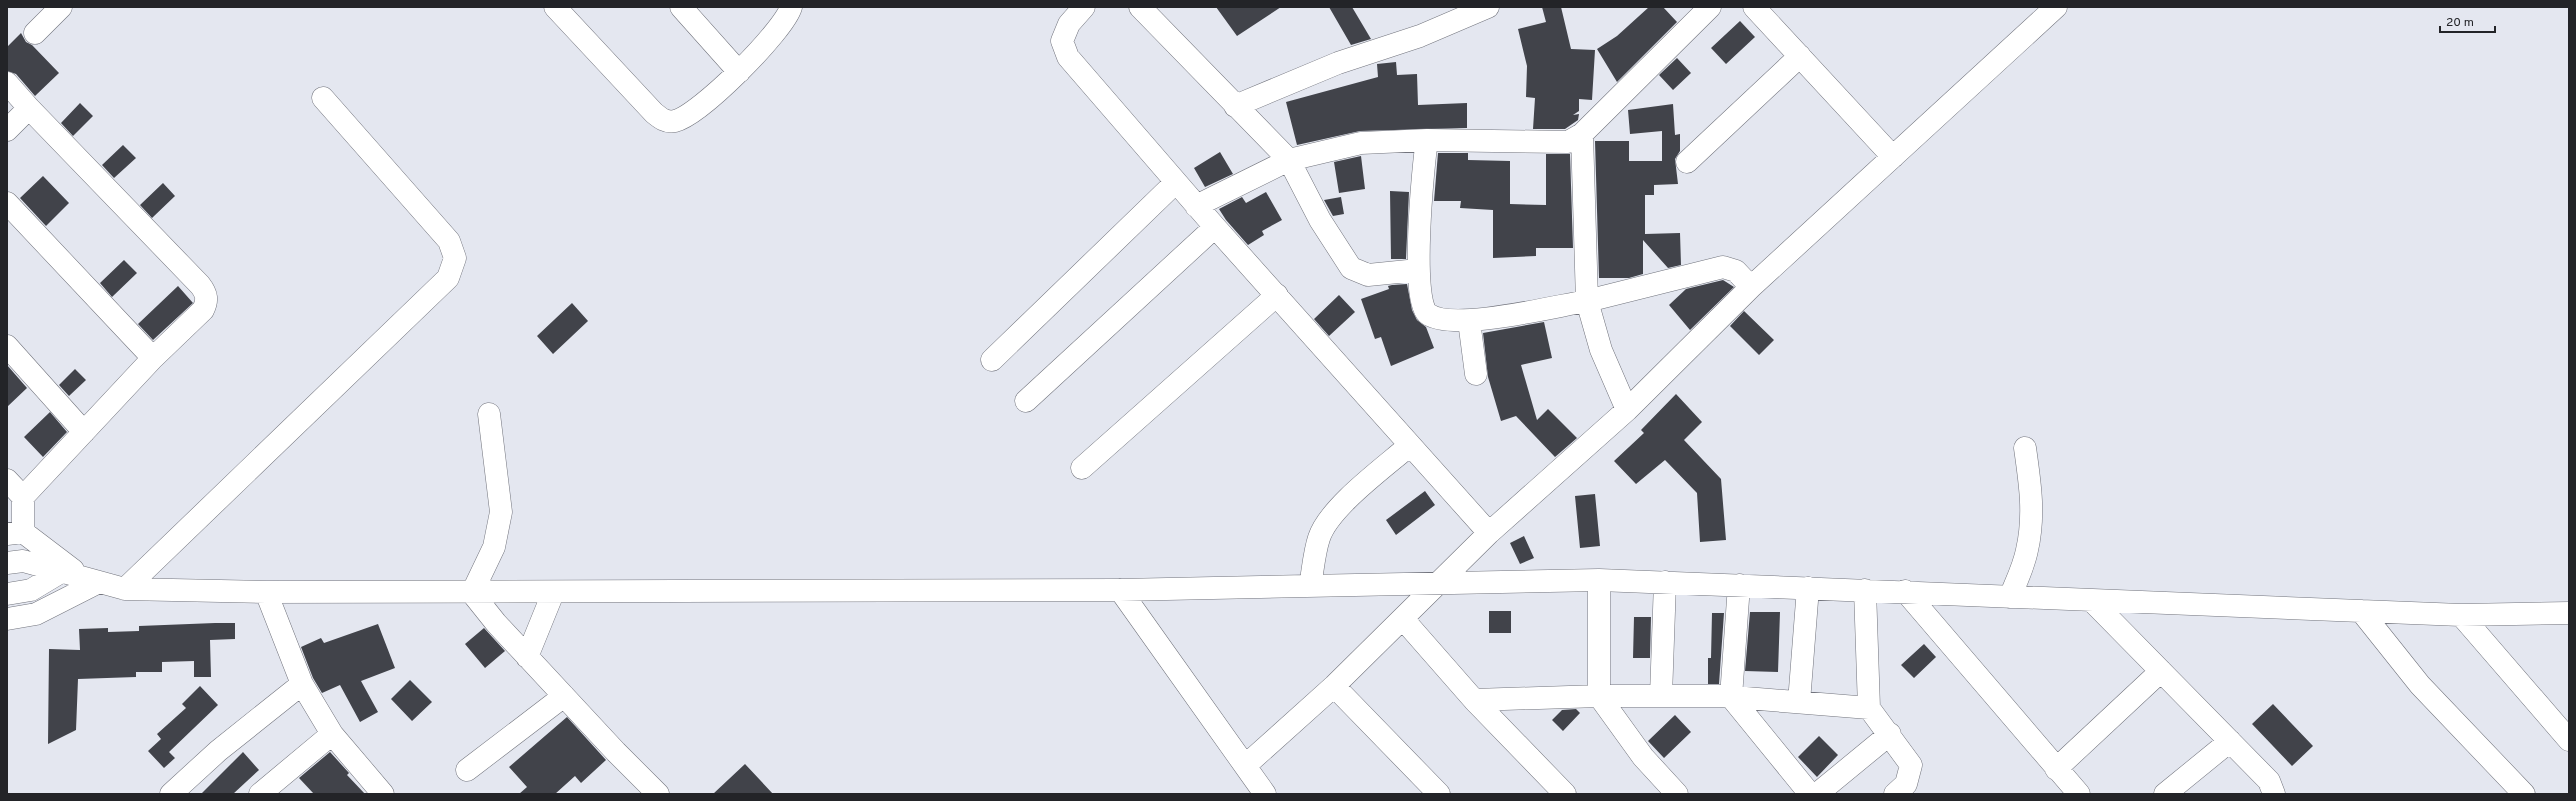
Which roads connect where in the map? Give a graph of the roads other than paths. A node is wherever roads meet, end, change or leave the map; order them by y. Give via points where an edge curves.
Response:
1 (61, 7) edge
2 (555, 7) edge
3 (681, 7) edge
4 (791, 7) edge
5 (1084, 7) edge
6 (1140, 7) edge
7 (1488, 7) edge
8 (1710, 7) edge
9 (1754, 7) edge
10 (2056, 7) edge
11 (35, 33) dead end
12 (1800, 56) junction
13 (739, 72) junction
14 (7, 83) edge
15 (323, 98) dead end
16 (1235, 106) junction
17 (29, 108) junction
18 (7, 130) edge
19 (1582, 134) junction
20 (1427, 140) junction
21 (1893, 157) junction
22 (1289, 160) junction
23 (1687, 162) dead end
24 (1176, 182) junction
25 (7, 202) edge
26 (1196, 206) junction
27 (1215, 227) junction
28 (1418, 270) junction
29 (1751, 287) junction
30 (1277, 295) junction
31 (1587, 301) junction
32 (1469, 321) junction
33 (7, 346) edge
34 (153, 358) junction
35 (992, 360) dead end
36 (1476, 374) dead end
37 (1026, 401) dead end
38 (1627, 410) junction
39 (489, 414) dead end
40 (84, 432) junction
41 (1410, 445) junction
42 (2025, 448) dead end
43 (1082, 468) dead end
44 (7, 480) edge
45 (23, 497) junction
46 (15, 533) edge
47 (1489, 533) junction
48 (7, 563) edge
49 (61, 572) junction
50 (90, 580) junction
51 (1599, 580) junction
52 (1665, 582) junction
53 (1437, 583) junction
54 (1739, 585) junction
55 (1310, 586) junction
56 (1808, 588) junction
57 (125, 589) junction
58 (1120, 590) junction
59 (1865, 590) junction
60 (1905, 591) junction
61 (266, 592) junction
62 (472, 593) junction
63 (553, 593) junction
64 (7, 594) edge
65 (2010, 597) junction
66 (2093, 602) junction
67 (2362, 611) junction
68 (2561, 613) edge
69 (2461, 615) junction
70 (7, 619) edge
71 (1403, 619) junction
72 (2569, 631) edge
73 (527, 656) junction
74 (2161, 671) junction
75 (302, 684) junction
76 (1334, 686) junction
77 (564, 696) junction
78 (1599, 696) junction
79 (1661, 696) junction
80 (1731, 698) junction
81 (1474, 700) junction
82 (1799, 702) junction
83 (1869, 708) junction
84 (332, 734) junction
85 (1890, 734) junction
86 (2569, 740) edge
87 (2230, 742) junction
88 (1246, 766) junction
89 (2056, 769) junction
90 (467, 770) dead end
91 (2070, 791) edge
92 (380, 793) edge
93 (171, 794) edge
94 (260, 794) edge
95 (658, 794) edge
96 (1265, 794) edge
97 (1439, 794) edge
98 (1565, 794) edge
99 (1677, 794) edge
100 (1810, 794) edge
101 (1817, 794) edge
102 (1895, 794) edge
103 (2165, 794) edge
104 (2274, 794) edge
105 (2524, 794) edge

1 - 11 street
2 - 13 street via 664,120 674,122 686,118
3 - 13 street
4 - 13 street via 779,29
5 - 24 street via 1068,24 1062,41 1068,57
6 - 16 street
7 - 16 street via 1420,36 1338,63
8 - 19 street
9 - 12 street
10 - 21 street
12 - 21 street
12 - 23 street
14 - 17 street
15 - 57 street via 449,241 455,258 448,278
16 - 22 street
17 - 18 street
17 - 34 street via 205,292 207,302 203,310
19 - 20 street via 1561,143
19 - 31 street
20 - 22 street via 1361,143
20 - 28 street
21 - 29 street
22 - 26 street
22 - 28 street via 1320,220 1351,268 1368,275
24 - 26 street
24 - 35 street
25 - 34 street
26 - 27 street
27 - 30 street
27 - 37 street
28 - 32 street via 1421,300 1428,314 1445,319
29 - 31 street via 1736,271 1723,267
29 - 38 street
30 - 41 street
30 - 43 street
31 - 32 street
31 - 38 street via 1601,350
32 - 36 street
33 - 40 street
34 - 40 street
38 - 47 street
39 - 62 street via 501,512 494,547
40 - 45 street
41 - 47 street
41 - 55 street via 1339,507 1326,523 1319,537
42 - 65 street via 2032,496 2031,522 2027,551
44 - 45 street
45 - 46 street
46 - 50 street
47 - 53 street
48 - 49 street via 23,561
49 - 50 street
49 - 64 street via 30,590
50 - 57 street
50 - 70 street via 36,614
51 - 52 street
51 - 53 street
51 - 78 street
52 - 54 street
52 - 79 street
53 - 55 street
53 - 71 street
54 - 56 street
54 - 80 street
55 - 58 street
56 - 59 street
56 - 82 street
57 - 61 street
58 - 63 street
58 - 88 street
59 - 60 street
59 - 83 street
60 - 65 street
60 - 89 street
61 - 62 street
61 - 75 street
62 - 63 street
62 - 73 street
63 - 73 street
65 - 66 street
66 - 67 street
66 - 74 street
67 - 69 street
67 - 105 street via 2420,685
68 - 69 street
68 - 72 street
69 - 86 street
71 - 76 street
71 - 81 street
73 - 77 street
74 - 87 street
74 - 89 street
75 - 84 street
75 - 93 street via 218,751
76 - 88 street
76 - 97 street
77 - 90 street
77 - 95 street
78 - 79 street
78 - 81 street
78 - 99 street via 1643,757
79 - 80 street
80 - 82 street
80 - 100 street
81 - 98 street
82 - 83 street
83 - 85 street
84 - 92 street
84 - 94 street
85 - 101 street
85 - 102 street via 1911,765 1906,784
87 - 103 street
87 - 104 street via 2269,781
88 - 96 street
89 - 91 street

